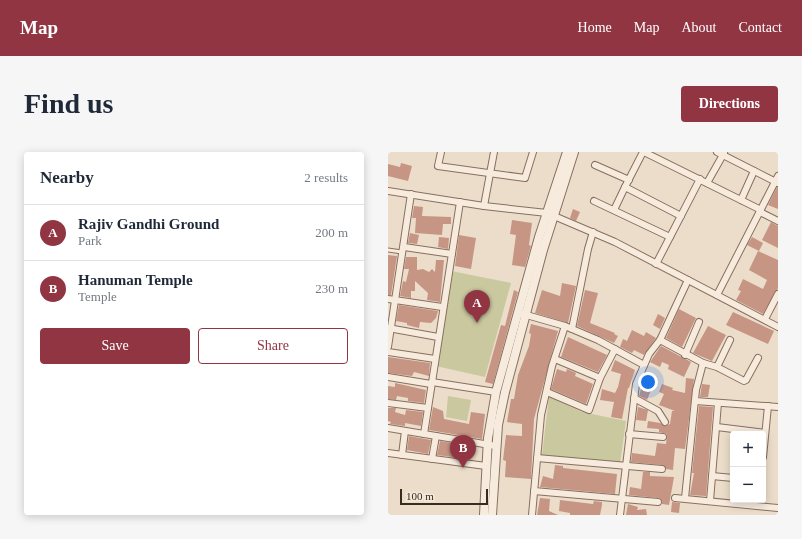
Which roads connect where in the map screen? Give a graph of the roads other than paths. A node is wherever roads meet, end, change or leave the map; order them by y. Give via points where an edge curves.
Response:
1 (441, 152) edge
2 (494, 152) edge
3 (533, 152) edge
4 (567, 152) edge
5 (574, 152) edge
6 (644, 152) edge
7 (721, 153) edge
8 (595, 165) dead end
9 (754, 171) junction
10 (490, 174) junction
11 (700, 179) junction
12 (629, 180) junction
13 (777, 180) edge
14 (707, 183) junction
15 (625, 187) junction
16 (388, 191) edge
17 (411, 194) junction
18 (741, 200) junction
19 (594, 201) dead end
20 (460, 202) junction
21 (484, 206) junction
22 (614, 210) junction
23 (760, 211) junction
24 (551, 214) junction
25 (681, 216) junction
26 (778, 221) edge
27 (593, 232) junction
28 (670, 237) junction
29 (404, 249) junction
30 (388, 250) edge
31 (452, 254) junction
32 (656, 264) junction
33 (688, 280) junction
34 (778, 294) edge
35 (717, 295) junction
36 (391, 299) edge
37 (776, 302) edge
38 (442, 307) junction
39 (522, 313) junction
40 (765, 319) junction
41 (699, 322) dead end
42 (565, 326) junction
43 (778, 327) edge
44 (389, 328) edge
45 (572, 329) junction
46 (438, 337) junction
47 (660, 340) junction
48 (730, 340) dead end
49 (388, 347) edge
50 (615, 349) junction
51 (388, 352) edge
52 (685, 355) junction
53 (758, 358) dead end
54 (435, 359) junction
55 (554, 359) junction
56 (703, 363) junction
57 (644, 365) junction
58 (717, 367) junction
59 (388, 377) edge
60 (600, 378) junction
61 (431, 383) junction
62 (496, 392) junction
63 (546, 392) junction
64 (634, 398) junction
65 (695, 401) junction
66 (388, 403) edge
67 (718, 403) junction
68 (768, 406) junction
69 (778, 407) edge
70 (428, 408) junction
71 (665, 422) dead end
72 (717, 427) junction
73 (388, 428) edge
74 (405, 431) junction
75 (755, 431) edge
76 (765, 431) edge
77 (424, 434) junction
78 (629, 434) junction
79 (436, 436) junction
80 (664, 437) dead end
81 (492, 445) junction
82 (388, 453) edge
83 (402, 455) junction
84 (432, 458) junction
85 (537, 458) junction
86 (486, 466) junction
87 (626, 467) junction
88 (662, 470) dead end
89 (712, 476) junction
90 (730, 478) edge
91 (534, 491) junction
92 (675, 498) dead end
93 (685, 498) junction
94 (622, 500) junction
95 (710, 501) junction
96 (658, 502) dead end
97 (730, 502) edge
98 (759, 503) edge
99 (778, 508) edge
100 (484, 515) edge
101 (492, 515) edge
102 (532, 515) edge
103 (620, 515) edge

1 - 10 street via 438,166
2 - 10 street
3 - 10 street via 525,178
4 - 24 street
5 - 24 street
6 - 11 street
6 - 12 street
7 - 9 street
7 - 14 street
8 - 12 street
9 - 13 street
9 - 18 street
10 - 21 street
11 - 14 street
11 - 25 street
12 - 15 street
13 - 23 street
14 - 18 street
15 - 22 street
15 - 25 street
16 - 17 street
17 - 20 street
17 - 29 street
18 - 23 street
19 - 22 street
20 - 21 street
20 - 31 street
21 - 24 street
22 - 28 street
23 - 26 street
23 - 35 street
24 - 27 street
24 - 39 street
25 - 28 street
27 - 32 street
27 - 45 street
28 - 32 street
29 - 30 lane
29 - 31 street
29 - 36 street
31 - 38 street
32 - 33 street
33 - 35 street
33 - 47 street
34 - 37 street
35 - 40 street
36 - 38 street
36 - 44 street
37 - 40 street
38 - 46 street
39 - 42 street
39 - 62 street
39 - 81 street
40 - 43 street
41 - 52 street
42 - 45 street
42 - 55 street
44 - 46 street
44 - 49 street
45 - 50 street
46 - 54 street
47 - 52 street
47 - 57 street
48 - 58 street
50 - 57 street
50 - 60 street
51 - 54 street
52 - 56 street
53 - 58 street via 746,380 741,380
54 - 61 street
55 - 60 street
55 - 63 street
56 - 58 street
56 - 65 street
57 - 64 street via 636,384
59 - 61 street
60 - 63 street via 589,410
61 - 62 street
61 - 70 street
62 - 81 street
63 - 85 street
64 - 71 street via 658,411
64 - 78 street
65 - 67 street
65 - 93 street
66 - 70 street
67 - 68 street
67 - 72 street
68 - 69 street
68 - 76 street
70 - 77 street
72 - 75 street
72 - 89 street
73 - 74 street
74 - 77 street
74 - 83 street
77 - 79 street
78 - 80 street
78 - 87 street
79 - 81 street
79 - 84 street
81 - 86 street
81 - 101 street
82 - 83 street
83 - 84 street
84 - 86 street
85 - 87 street
85 - 91 street
86 - 100 street
87 - 88 street
87 - 94 street
89 - 90 street
89 - 95 street
91 - 94 street
91 - 102 street
92 - 93 street
93 - 95 street
94 - 96 street
94 - 103 street
95 - 97 street
98 - 99 street

